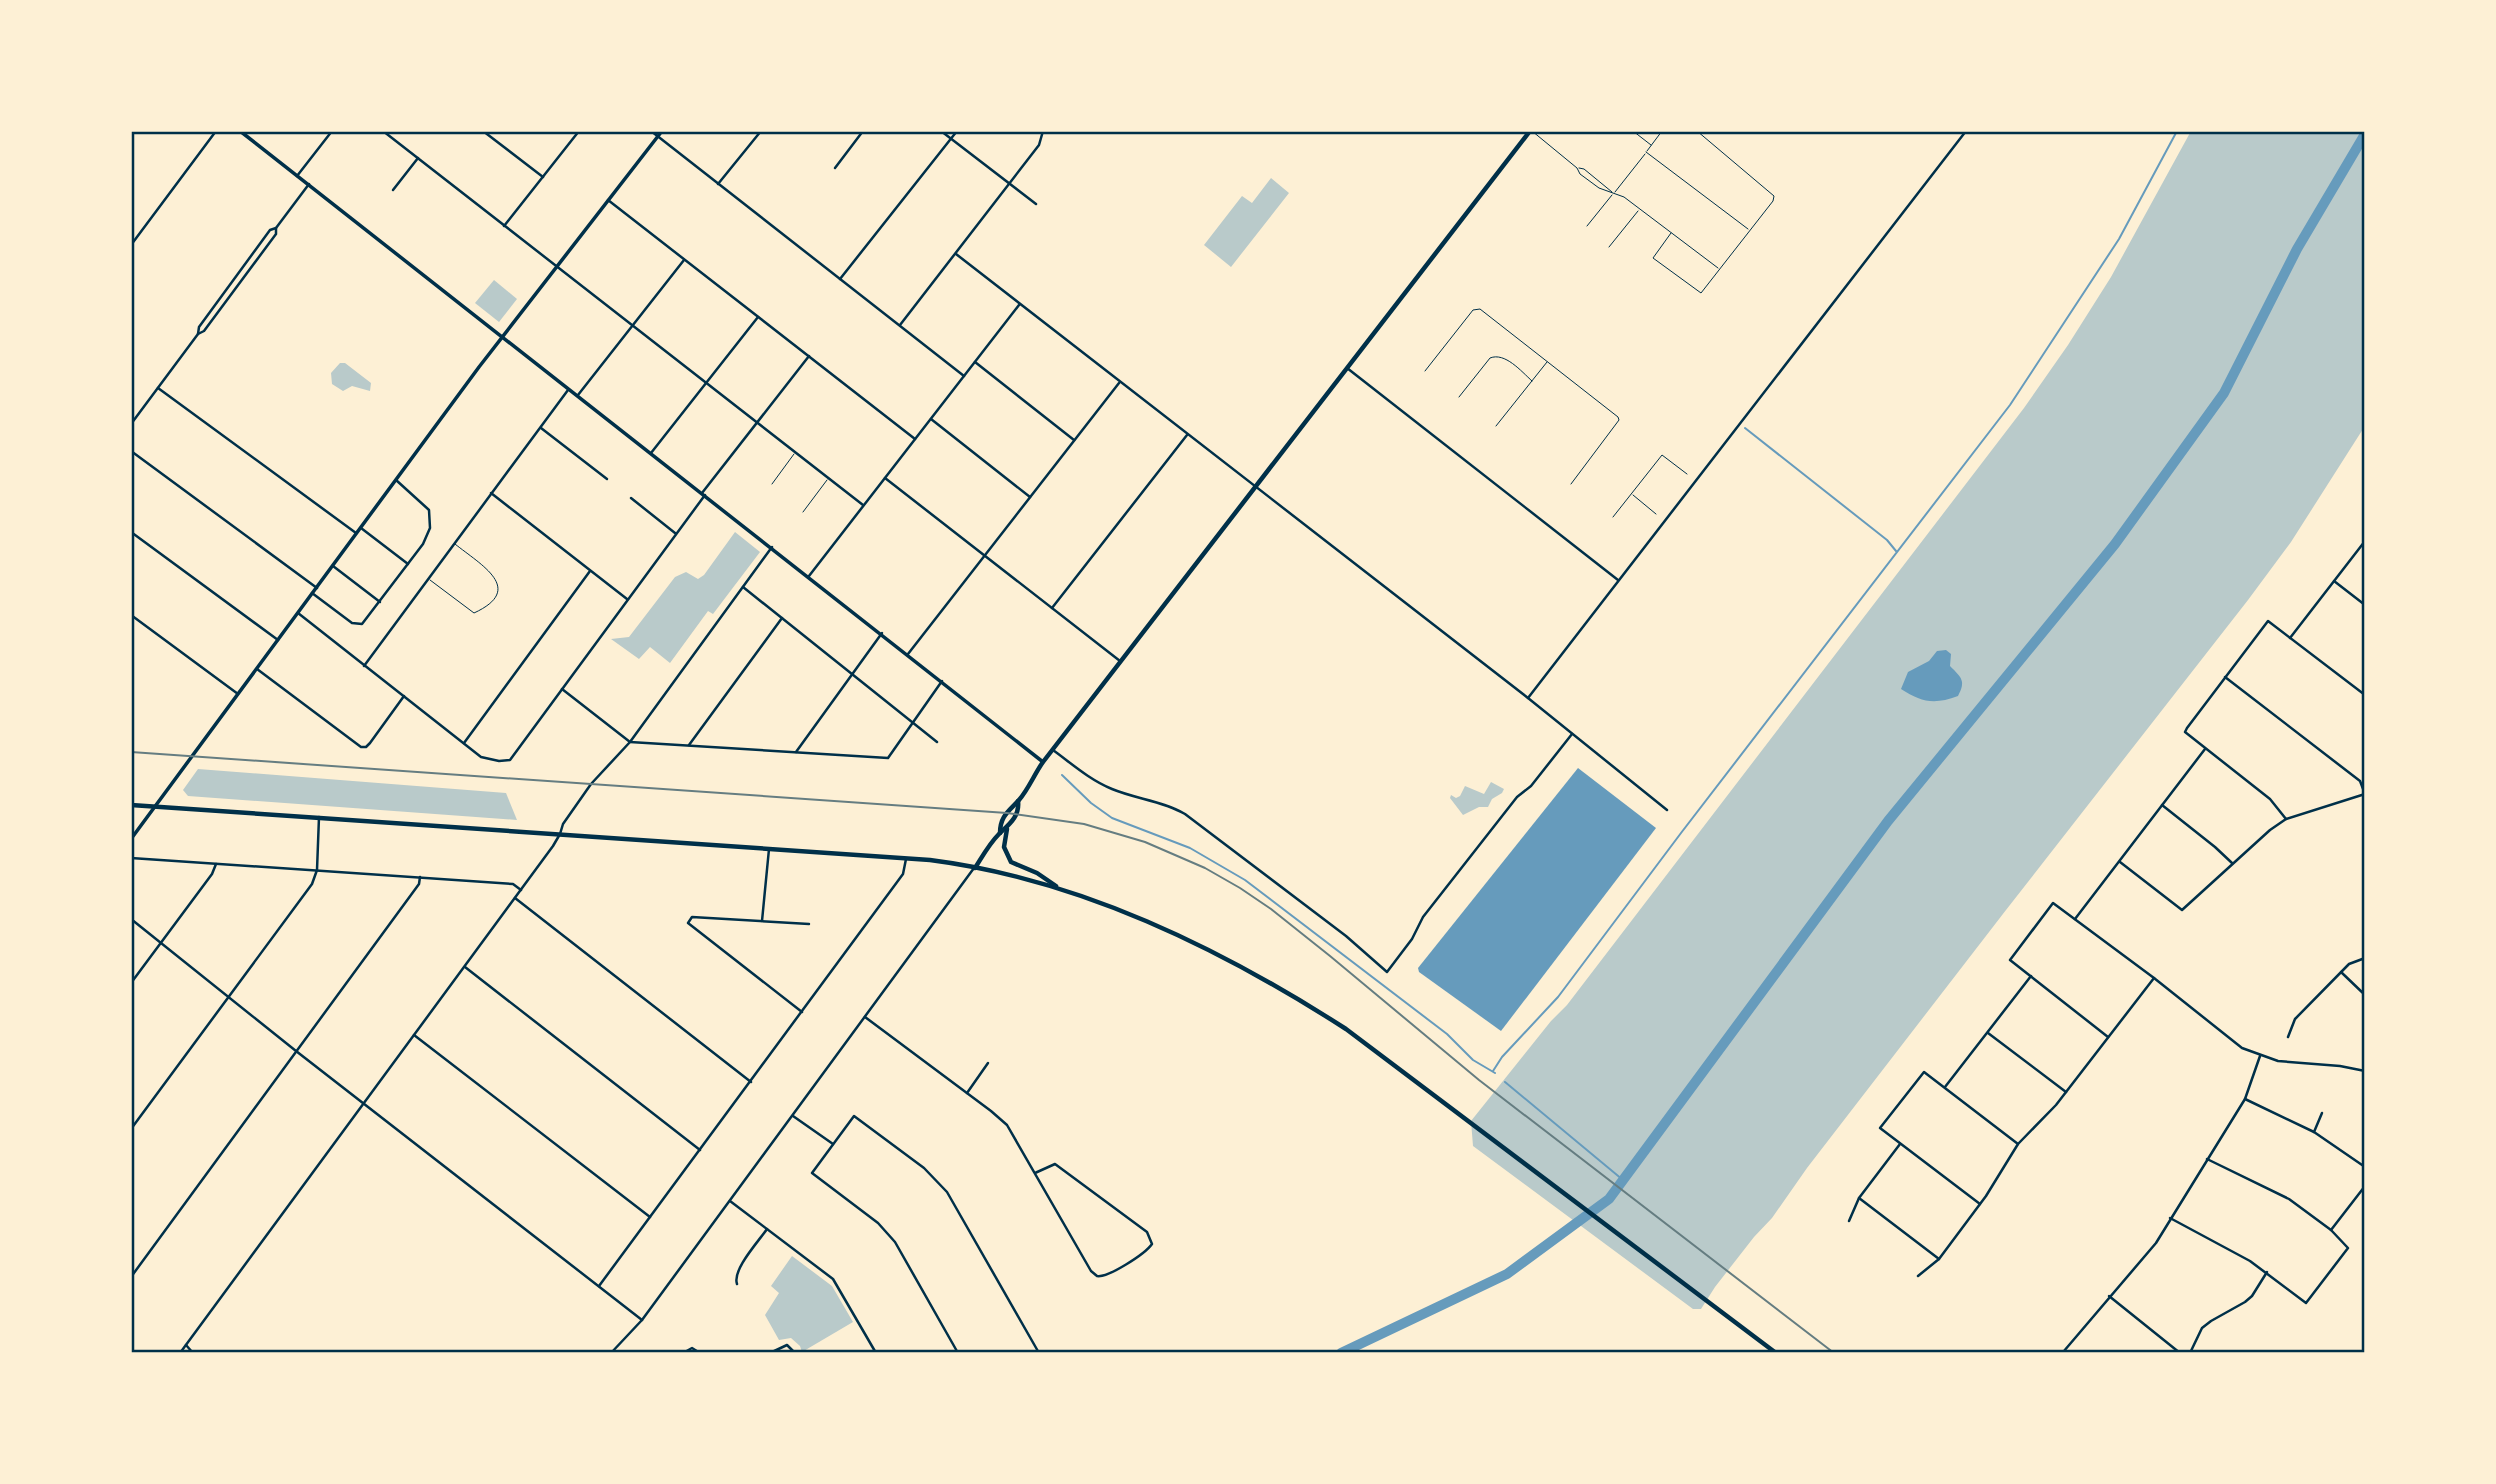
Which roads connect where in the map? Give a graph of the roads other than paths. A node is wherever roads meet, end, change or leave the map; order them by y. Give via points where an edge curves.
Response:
1 (216, 131) edge
2 (240, 131) edge
3 (332, 131) edge
4 (383, 131) edge
5 (484, 131) edge
6 (579, 131) edge
7 (651, 131) edge
8 (662, 131) edge
9 (761, 131) edge
10 (863, 131) edge
11 (941, 131) edge
12 (957, 131) edge
13 (1043, 131) edge
14 (1531, 131) edge
15 (1633, 131) edge
16 (1662, 131) edge
17 (1697, 131) edge
18 (1966, 131) edge
19 (659, 136) junction
20 (951, 139) junction
21 (1651, 145) junction
22 (1646, 152) junction
23 (418, 158) junction
24 (835, 167) dead end
25 (1577, 168) junction
26 (297, 176) junction
27 (542, 177) junction
28 (309, 184) junction
29 (718, 184) junction
30 (1010, 185) junction
31 (393, 190) dead end
32 (1614, 194) junction
33 (608, 200) junction
34 (1036, 204) dead end
35 (1640, 209) junction
36 (504, 226) junction
37 (1587, 226) dead end
38 (276, 228) junction
39 (1750, 231) junction
40 (1671, 233) junction
41 (131, 245) edge
42 (1609, 247) dead end
43 (956, 254) junction
44 (685, 259) junction
45 (556, 267) junction
46 (1719, 269) junction
47 (840, 279) junction
48 (1020, 304) junction
49 (758, 317) junction
50 (900, 325) junction
51 (632, 326) junction
52 (198, 334) junction
53 (502, 336) junction
54 (809, 356) junction
55 (975, 362) junction
56 (1548, 362) junction
57 (1348, 368) junction
58 (1425, 371) dead end
59 (964, 376) junction
60 (1532, 381) junction
61 (1119, 382) junction
62 (707, 383) junction
63 (158, 388) junction
64 (569, 388) junction
65 (578, 395) junction
66 (1459, 397) dead end
67 (931, 419) junction
68 (757, 422) junction
69 (131, 424) edge
70 (1496, 426) dead end
71 (540, 427) junction
72 (1187, 435) junction
73 (915, 439) junction
74 (1074, 440) junction
75 (131, 451) edge
76 (796, 452) junction
77 (651, 453) junction
78 (1687, 474) dead end
79 (829, 478) junction
80 (884, 478) junction
81 (607, 479) dead end
82 (396, 480) junction
83 (772, 484) dead end
84 (1571, 484) dead end
85 (1255, 488) junction
86 (491, 494) junction
87 (703, 494) junction
88 (1631, 494) junction
89 (1030, 497) junction
90 (631, 498) dead end
91 (863, 505) junction
92 (803, 512) dead end
93 (1656, 514) dead end
94 (1612, 517) dead end
95 (361, 528) junction
96 (131, 532) edge
97 (357, 533) junction
98 (676, 534) junction
99 (2365, 541) edge
100 (454, 544) junction
101 (772, 547) junction
102 (985, 555) junction
103 (408, 564) junction
104 (333, 566) junction
105 (590, 571) junction
106 (809, 576) junction
107 (428, 578) junction
108 (1618, 580) junction
109 (2334, 581) junction
110 (317, 587) junction
111 (743, 587) junction
112 (312, 593) junction
113 (627, 599) junction
114 (380, 602) junction
115 (2365, 605) edge
116 (1052, 608) junction
117 (298, 613) junction
118 (131, 615) edge
119 (782, 618) junction
120 (882, 633) junction
121 (2290, 638) junction
122 (278, 640) junction
123 (908, 654) junction
124 (1120, 661) junction
125 (364, 666) junction
126 (257, 669) junction
127 (853, 673) junction
128 (2225, 677) junction
129 (942, 681) junction
130 (562, 688) junction
131 (238, 694) junction
132 (2365, 695) edge
133 (404, 696) junction
134 (1528, 698) junction
135 (914, 722) junction
136 (1572, 734) junction
137 (630, 742) junction
138 (937, 742) dead end
139 (463, 743) junction
140 (688, 745) junction
141 (2205, 749) junction
142 (1053, 750) junction
143 (795, 753) junction
144 (1043, 762) junction
145 (2365, 794) edge
146 (1018, 801) junction
147 (131, 805) edge
148 (2162, 805) junction
149 (156, 806) junction
150 (1667, 810) dead end
151 (319, 817) junction
152 (2286, 819) junction
153 (1007, 829) junction
154 (1000, 833) junction
155 (560, 834) junction
156 (131, 839) edge
157 (769, 849) junction
158 (131, 858) edge
159 (906, 859) junction
160 (2120, 862) junction
161 (2232, 863) junction
162 (216, 864) junction
163 (974, 868) junction
164 (317, 870) junction
165 (420, 877) junction
166 (521, 890) junction
167 (1062, 890) junction
168 (515, 898) junction
169 (131, 919) edge
170 (2075, 919) junction
171 (762, 921) junction
172 (809, 924) dead end
173 (161, 943) junction
174 (2365, 958) edge
175 (465, 967) junction
176 (2341, 972) junction
177 (2031, 976) junction
178 (2154, 978) junction
179 (131, 983) edge
180 (2365, 995) edge
181 (229, 996) junction
182 (803, 1012) junction
183 (865, 1017) junction
184 (1987, 1032) junction
185 (414, 1035) junction
186 (2109, 1037) junction
187 (2288, 1037) dead end
188 (296, 1051) junction
189 (2260, 1056) junction
190 (988, 1063) dead end
191 (2365, 1071) edge
192 (751, 1082) junction
193 (1944, 1088) junction
194 (967, 1093) junction
195 (2066, 1093) junction
196 (2245, 1099) junction
197 (363, 1104) junction
198 (2322, 1113) dead end
199 (793, 1115) junction
200 (131, 1129) edge
201 (2314, 1132) junction
202 (833, 1144) junction
203 (1900, 1144) junction
204 (2018, 1144) junction
205 (701, 1150) junction
206 (2207, 1159) junction
207 (2365, 1167) edge
208 (1035, 1173) junction
209 (2365, 1186) edge
210 (1859, 1198) junction
211 (730, 1201) junction
212 (1980, 1204) junction
213 (651, 1218) junction
214 (2170, 1218) junction
215 (1849, 1221) dead end
216 (767, 1229) junction
217 (2331, 1230) junction
218 (1938, 1259) junction
219 (2267, 1272) junction
220 (1918, 1276) dead end
221 (131, 1277) edge
222 (737, 1284) dead end
223 (599, 1286) junction
224 (2109, 1296) junction
225 (642, 1320) junction
226 (185, 1345) junction
227 (2065, 1352) edge
228 (180, 1353) edge
229 (193, 1353) edge
230 (611, 1353) edge
231 (683, 1353) edge
232 (700, 1353) edge
233 (770, 1353) edge
234 (795, 1353) edge
235 (876, 1353) edge
236 (958, 1353) edge
237 (1039, 1353) edge
238 (1776, 1353) edge
239 (2180, 1353) edge
240 (2190, 1353) edge

1 - 41 street
2 - 26 main road
3 - 26 street
4 - 23 street
5 - 27 street
6 - 27 street
7 - 19 street
8 - 19 main road
9 - 29 street
10 - 24 street
11 - 20 street
12 - 20 street
13 - 30 street via 1039,145
14 - 25 lane
14 - 57 main road
15 - 21 lane
16 - 21 lane
17 - 39 lane via 1774,196
18 - 108 street
19 - 29 street
19 - 33 main road
20 - 30 street
20 - 47 street
21 - 22 lane
22 - 32 lane
22 - 39 lane
23 - 31 street
23 - 36 street
25 - 32 lane
25 - 32 lane via 1599,188
26 - 28 main road
27 - 36 street
28 - 38 street
28 - 53 main road
29 - 47 street
30 - 34 street
30 - 43 street
32 - 35 lane
32 - 37 lane
33 - 44 street
33 - 45 main road
35 - 40 lane
35 - 42 lane
36 - 45 street
38 - 52 street via 237,289
38 - 52 street via 270,230
39 - 46 lane
40 - 46 lane
40 - 46 lane via 1653,258 1701,292
43 - 48 street
43 - 50 street
44 - 49 street
44 - 51 street
45 - 51 street
45 - 53 main road
47 - 50 street
48 - 55 street
48 - 61 street
49 - 54 street
49 - 62 street
50 - 59 street
51 - 62 street
51 - 65 street
52 - 63 street
53 - 64 main road
53 - 82 main road
54 - 68 street
54 - 73 street
55 - 59 street
55 - 74 street
56 - 58 lane via 1480,309 1473,310
56 - 60 lane
56 - 84 lane via 1618,417 1619,423
57 - 85 main road
57 - 108 street
59 - 67 street
60 - 66 lane via 1495,356
60 - 70 lane
61 - 72 street
61 - 74 street
62 - 68 street
62 - 77 street
63 - 69 street
63 - 97 street
64 - 65 main road
64 - 71 street
65 - 77 main road
67 - 73 street
67 - 89 street
68 - 76 street
68 - 87 street
71 - 81 street
71 - 86 street
72 - 85 street
72 - 116 street
73 - 80 street
74 - 89 street
75 - 110 street
76 - 79 street
76 - 83 lane
77 - 87 main road
78 - 88 lane via 1662,455
79 - 91 street
79 - 92 lane
80 - 91 street
80 - 102 street
82 - 95 main road
82 - 103 street via 422,502 430,516 425,540
85 - 124 main road
85 - 134 street
86 - 100 street
86 - 105 street
87 - 98 street
87 - 101 main road
88 - 93 lane
88 - 94 lane
89 - 102 street
90 - 98 street
91 - 106 street
95 - 97 main road
95 - 103 street
96 - 122 street
97 - 104 main road
98 - 113 street
99 - 109 street
100 - 107 street
100 - 107 lane via 492,574 499,591 474,613
101 - 106 main road
101 - 111 street
102 - 116 street
102 - 123 street
103 - 114 street
104 - 110 main road
104 - 114 street
105 - 113 street
105 - 139 street
106 - 120 main road
107 - 125 street
108 - 134 street
109 - 115 street
109 - 121 street
110 - 112 main road
111 - 119 street
111 - 137 street
112 - 114 street via 355,625 365,622
112 - 117 main road
113 - 130 street
116 - 124 street
117 - 122 main road
117 - 125 street
118 - 131 street
119 - 127 street
119 - 140 street
120 - 123 main road
120 - 127 street
121 - 128 street via 2268,621
121 - 132 street
122 - 126 main road
123 - 129 main road
124 - 142 main road
125 - 133 street
126 - 131 main road
126 - 133 street via 356,746 366,747
127 - 135 street
127 - 143 street
128 - 141 street via 2185,732
128 - 145 street via 2360,781
129 - 135 street
129 - 144 main road
130 - 137 street
130 - 139 street via 510,760 481,757
131 - 149 main road
133 - 139 street
134 - 136 street
135 - 138 street
135 - 143 street via 888,758
136 - 142 street via 1423,917 1387,972 1185,814 1100,784
136 - 150 street
137 - 140 street
137 - 155 street via 591,784
140 - 143 street
141 - 148 street
141 - 152 street via 2270,799
142 - 144 main road
144 - 146 main road
145 - 152 street
146 - 153 main road via 1019,809
146 - 154 main road via 1010,806
147 - 149 main road
148 - 160 street
148 - 161 street
149 - 151 main road
149 - 156 main road
151 - 155 main road
151 - 164 street
152 - 161 street
153 - 154 main road
153 - 167 main road via 1004,847 1011,862
154 - 163 main road
155 - 157 main road
155 - 166 street
157 - 159 main road
157 - 171 street
158 - 162 street
159 - 163 main road
159 - 182 street via 905,872
160 - 161 street via 2182,910
160 - 170 street
162 - 164 street
162 - 173 street
163 - 167 main road
163 - 183 street
164 - 165 street
164 - 181 street via 312,884
165 - 166 street via 513,884
165 - 188 street
166 - 168 street
167 - 238 main road via 1177,936 1286,991 1471,1121
168 - 175 street
168 - 192 street
169 - 173 street
170 - 177 street via 2053,903 2010,960
170 - 178 street
171 - 172 street
171 - 182 street via 692,917 688,922
173 - 179 street
173 - 181 street
174 - 176 street
175 - 185 street
175 - 205 street
176 - 180 street
176 - 187 street via 2295,1019
177 - 184 street
177 - 186 street
178 - 186 street
178 - 189 street via 2242,1048
181 - 188 street
181 - 200 street
182 - 192 street
183 - 194 street
183 - 199 street
184 - 193 street
184 - 195 street
185 - 197 street
185 - 213 street
186 - 195 street
188 - 197 street
188 - 221 street
189 - 191 street
189 - 196 street
190 - 194 street
192 - 205 street
193 - 203 street via 1924,1072 1880,1128
193 - 204 street
194 - 208 street via 1007,1125
195 - 204 street
196 - 201 street
196 - 206 street
197 - 223 street
197 - 226 street
198 - 201 street
199 - 202 street
199 - 211 street
201 - 207 street
202 - 236 street via 812,1173 878,1223 895,1242
202 - 237 street via 854,1116 924,1168 947,1192
203 - 210 street
203 - 212 street
204 - 212 street
205 - 213 street
206 - 214 street
206 - 217 street via 2289,1199
208 - 208 street via 1097,1276 1114,1271 1152,1244 1147,1232 1055,1164
209 - 217 street
210 - 215 street
210 - 218 street
211 - 216 street
211 - 225 street
212 - 218 street
213 - 223 street
214 - 219 street
214 - 224 street via 2156,1243
216 - 222 street via 739,1268
216 - 235 street via 833,1279
217 - 219 street via 2348,1248 2306,1303
218 - 220 street
219 - 240 street via 2252,1296 2202,1328
223 - 225 street
224 - 227 street
224 - 239 street
225 - 230 street
226 - 228 street
226 - 229 street
231 - 232 street via 692,1348
233 - 234 street via 787,1345

